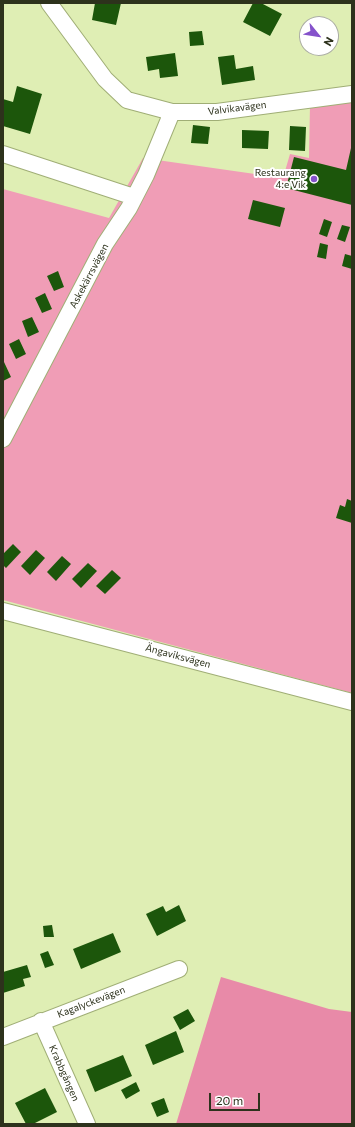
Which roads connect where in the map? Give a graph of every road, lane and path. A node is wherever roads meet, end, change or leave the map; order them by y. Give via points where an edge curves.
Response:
1 (49, 3) edge
2 (352, 94) edge
3 (172, 112) junction
4 (3, 154) edge
5 (134, 197) junction
6 (3, 439) edge
7 (3, 610) edge
8 (352, 702) edge
9 (179, 969) dead end
10 (41, 1021) junction
11 (3, 1037) edge
12 (87, 1124) edge

1 - 3 street, Valvikavägen via 106,79 127,100
2 - 3 street, Valvikavägen via 217,112
3 - 5 street, Askekärrsvägen
4 - 5 street
5 - 6 street, Askekärrsvägen via 105,244
7 - 8 street, Ängaviksvägen
9 - 10 street, Kagalyckevägen
10 - 11 street, Kagalyckevägen
10 - 12 street, Krabbgången

